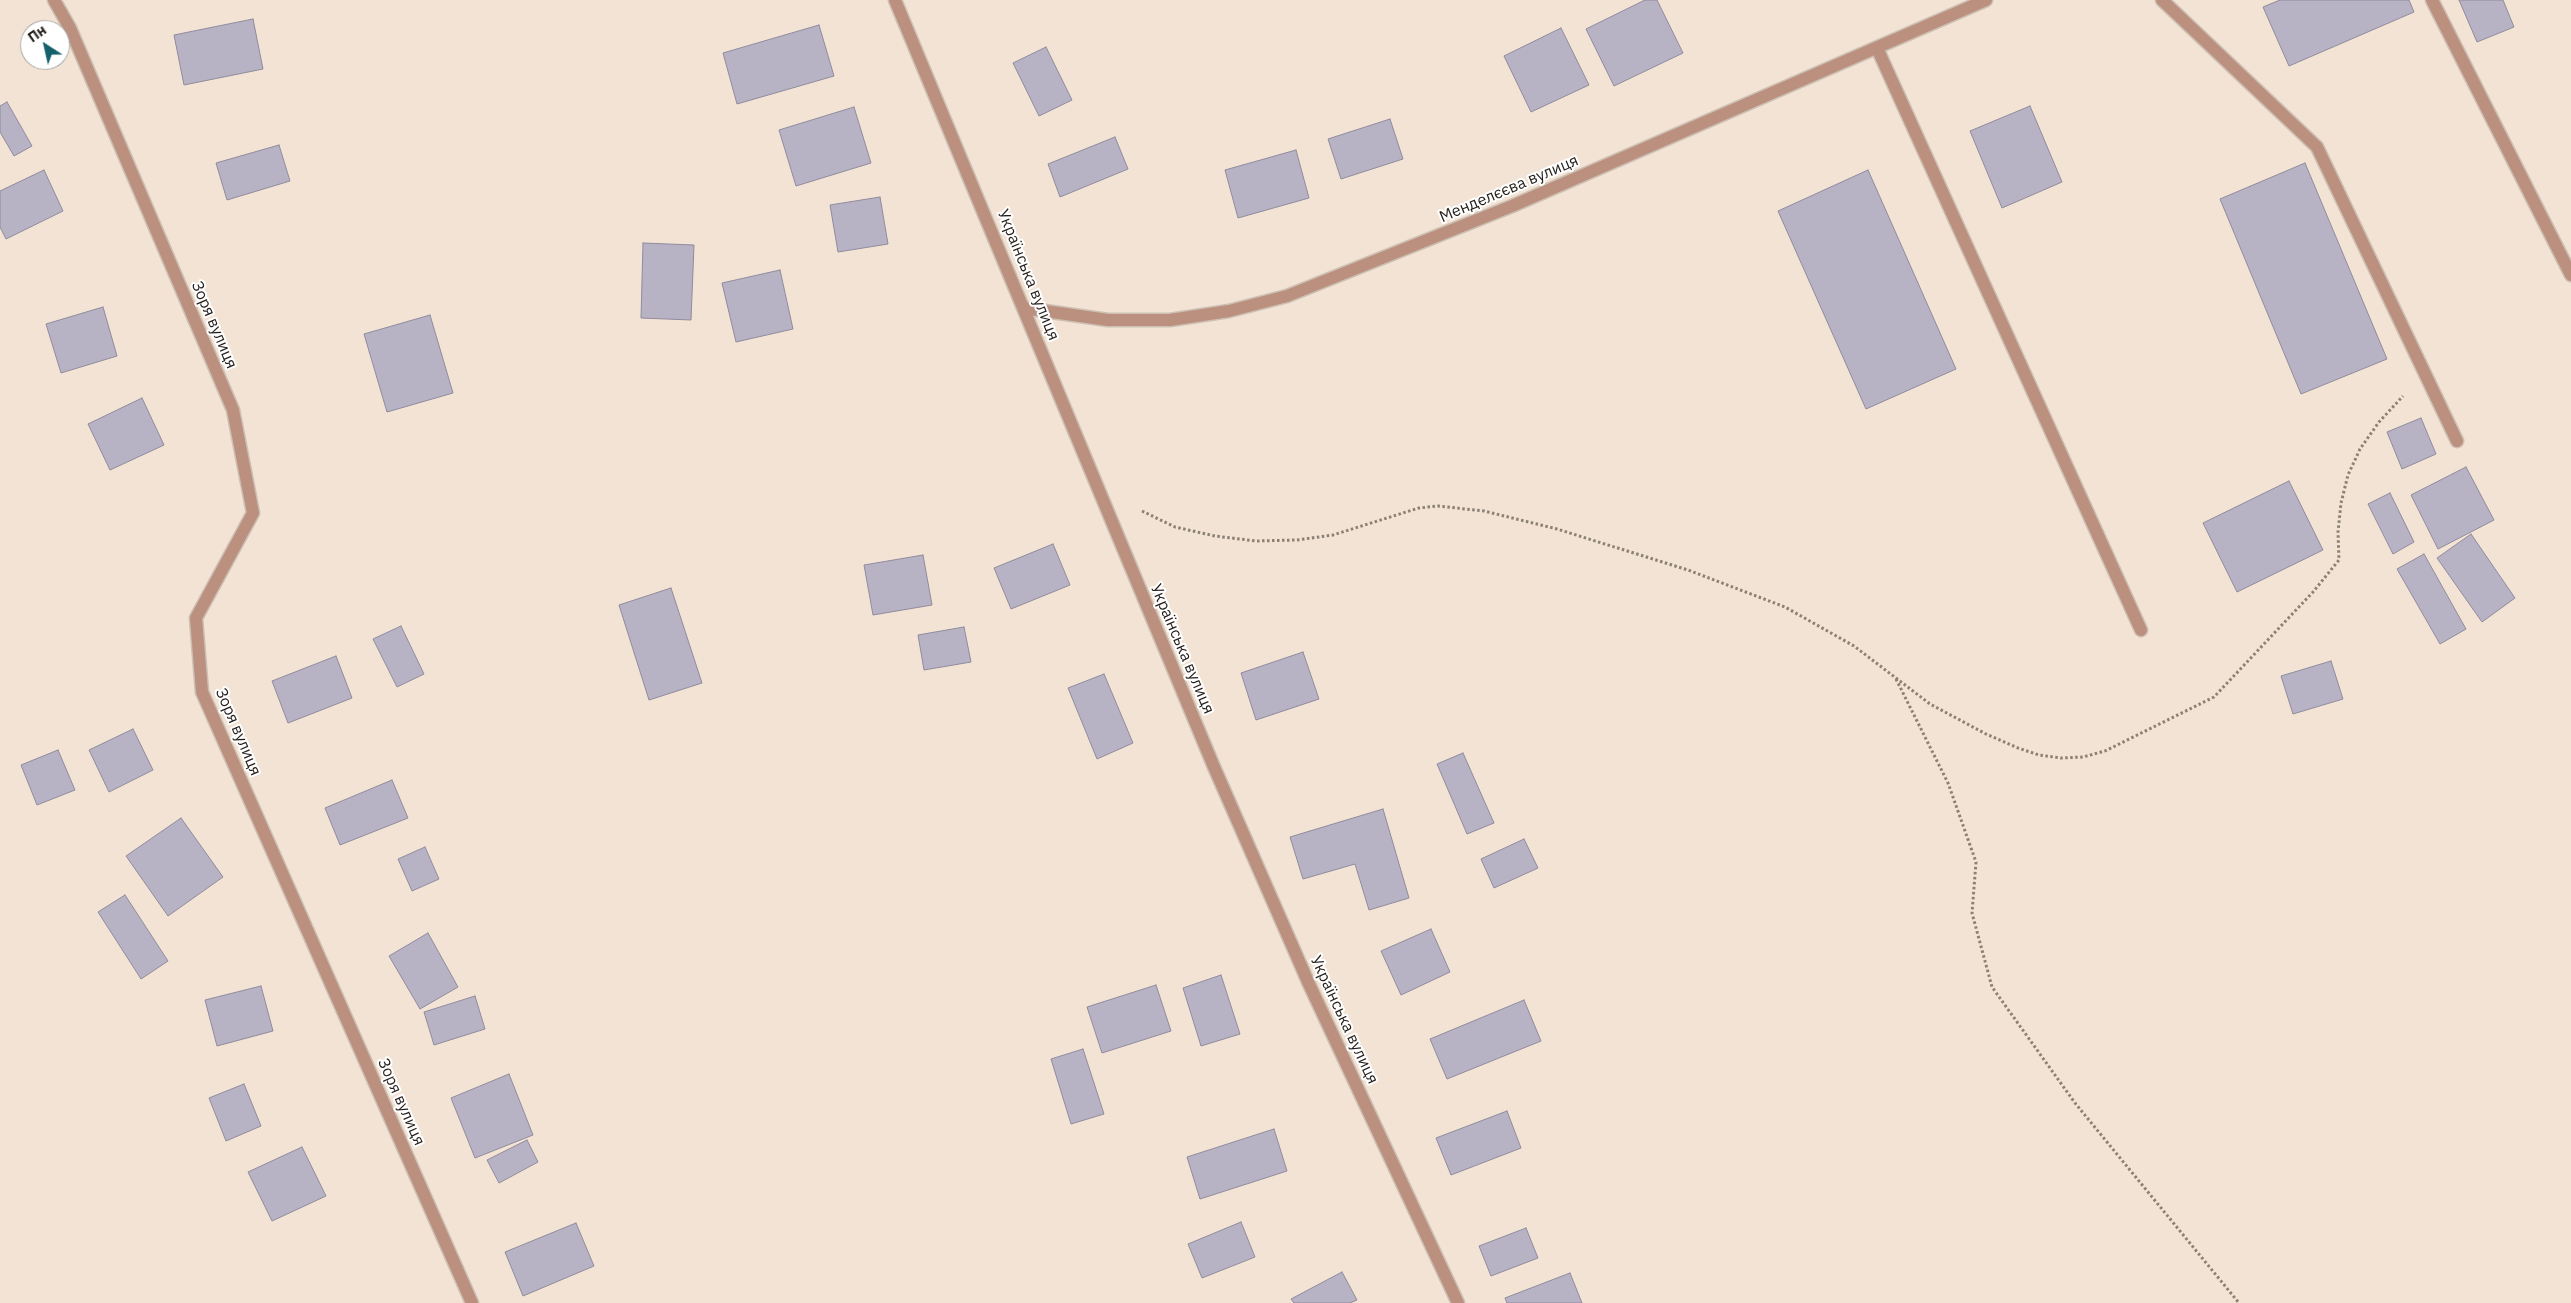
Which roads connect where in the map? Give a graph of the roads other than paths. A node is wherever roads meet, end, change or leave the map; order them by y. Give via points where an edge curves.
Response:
1 (54, 0) edge
2 (895, 0) edge
3 (1986, 0) edge
4 (2162, 0) edge
5 (2432, 0) edge
6 (1877, 48) junction
7 (2571, 275) edge
8 (1024, 308) junction
9 (2457, 441) dead end
10 (2141, 630) dead end
11 (472, 1303) edge
12 (1458, 1303) edge

1 - 11 street, Зоря вулиця via 70,28 232,410 253,513 196,618 202,692
2 - 8 street, Українська вулиця
3 - 6 street, Менделєєва вулиця
4 - 9 street via 2318,147
5 - 7 street
6 - 8 street, Менделєєва вулиця via 1512,206 1287,296 1229,312 1170,320 1108,320
6 - 10 street
8 - 12 street, Українська вулиця via 1214,768 1309,984

